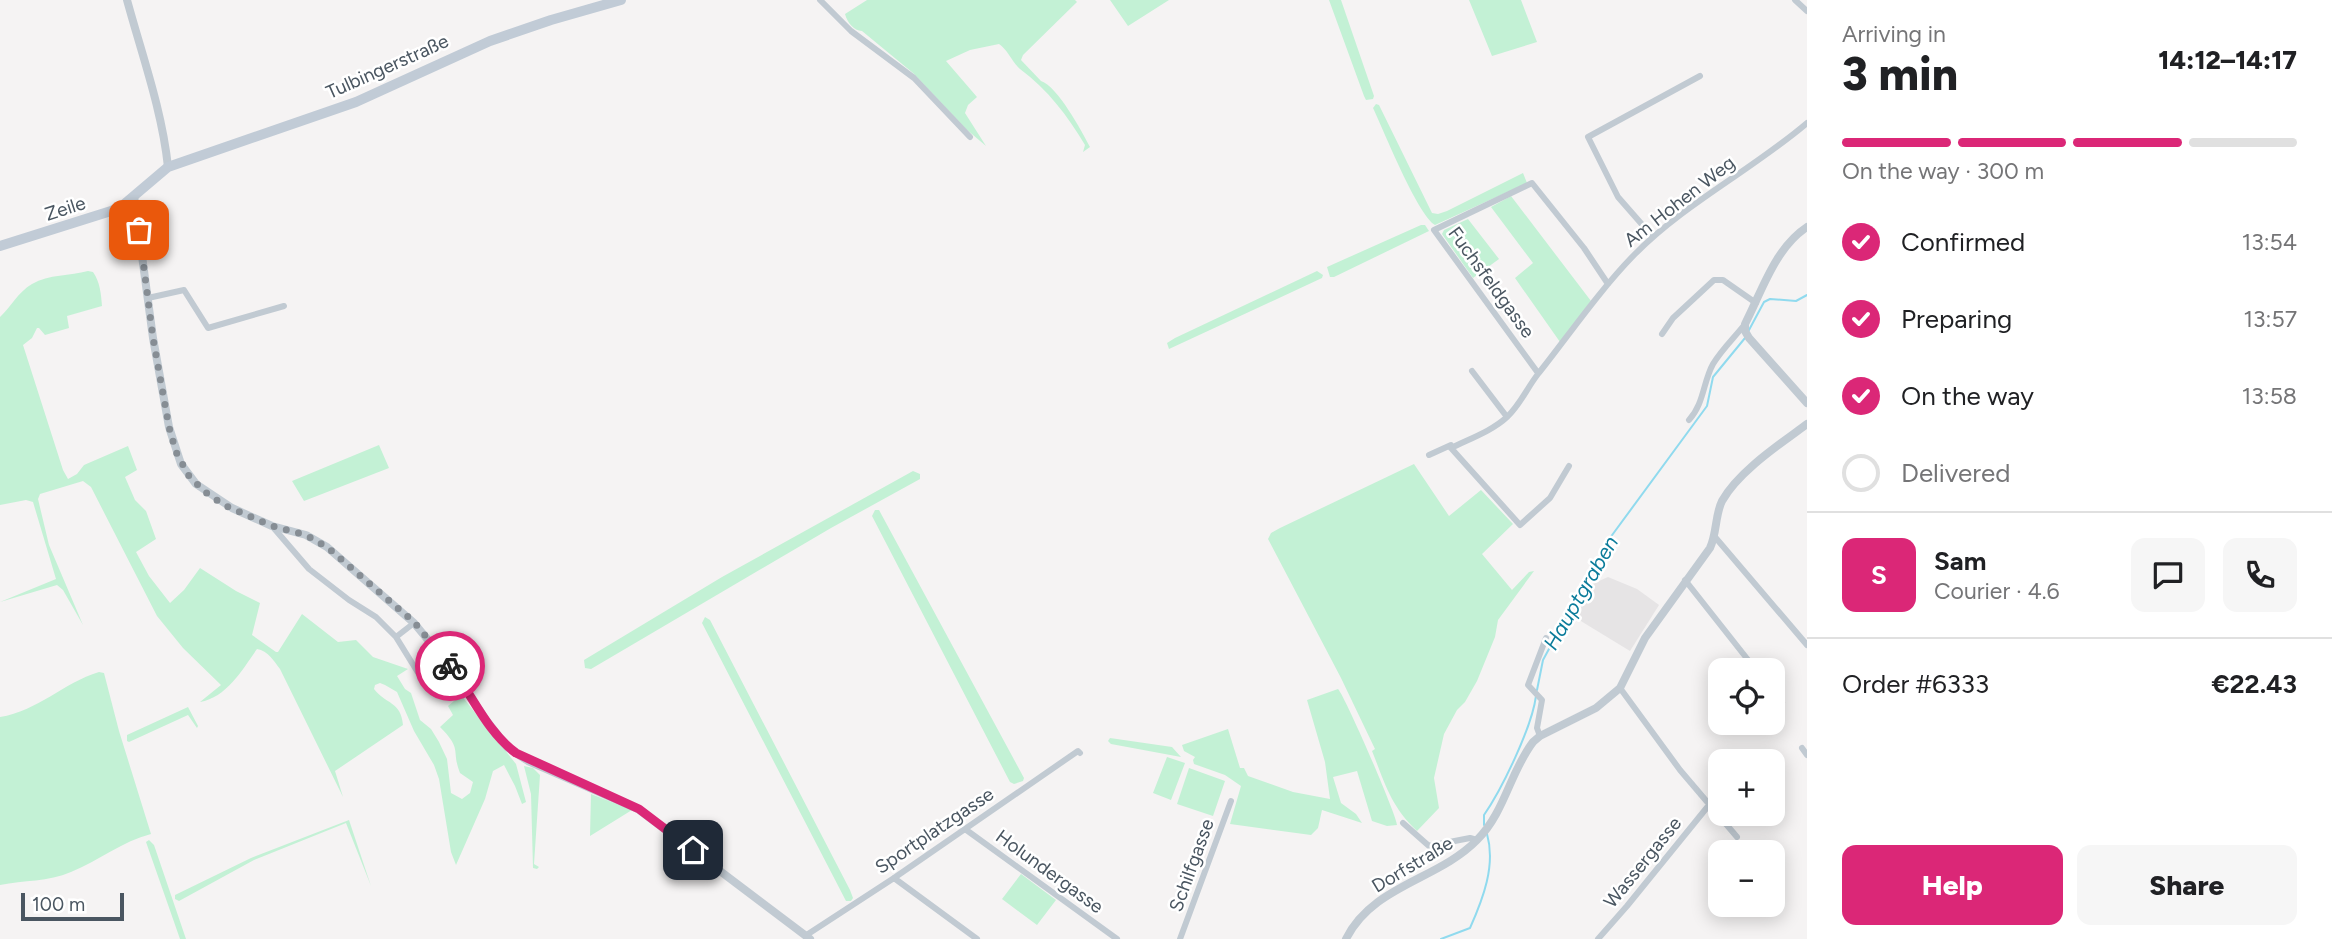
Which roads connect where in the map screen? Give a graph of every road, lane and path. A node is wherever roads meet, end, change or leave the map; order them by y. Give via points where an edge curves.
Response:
1 (127, 0) edge
2 (621, 0) edge
3 (820, 0) edge
4 (1795, 0) edge
5 (1807, 10) edge
6 (1700, 76) dead end
7 (1807, 123) edge
8 (970, 137) dead end
9 (167, 167) junction
10 (134, 196) junction
11 (1807, 227) edge
12 (1653, 237) junction
13 (0, 246) edge
14 (1608, 284) junction
15 (148, 298) junction
16 (1756, 303) junction
17 (284, 306) dead end
18 (1746, 331) junction
19 (1662, 334) dead end
20 (1472, 371) dead end
21 (1538, 373) junction
22 (1807, 403) edge
23 (1507, 417) junction
24 (1689, 420) dead end
25 (1807, 424) edge
26 (1451, 447) junction
27 (1429, 455) dead end
28 (1569, 466) dead end
29 (272, 526) junction
30 (1715, 537) junction
31 (1685, 580) junction
32 (414, 622) junction
33 (396, 637) junction
34 (1546, 638) dead end
35 (1807, 645) edge
36 (1747, 658) edge
37 (425, 684) dead end
38 (1620, 688) junction
39 (1540, 736) junction
40 (1802, 748) dead end
41 (1080, 753) dead end
42 (1807, 755) edge
43 (1231, 801) dead end
44 (1708, 804) edge
45 (1708, 806) edge
46 (1403, 823) dead end
47 (1727, 826) edge
48 (965, 828) junction
49 (1480, 837) junction
50 (1737, 837) dead end
51 (894, 878) junction
52 (807, 937) edge
53 (977, 939) edge
54 (1117, 939) edge
55 (1180, 939) edge
56 (1346, 939) edge
57 (1598, 939) edge

1 - 9 street via 152,87
2 - 9 main road, Tulbingerstraße via 490,41 356,102
3 - 8 street via 851,31 914,78
4 - 5 street
6 - 12 street via 1588,136 1618,197
7 - 12 street, Am Hohen Weg
9 - 10 main road, Zeile
10 - 13 main road, Zeile via 111,211
10 - 15 street
11 - 16 street via 1786,246
12 - 14 street, Am Hohen Weg
14 - 21 street, Am Hohen Weg
14 - 21 street, Fuchsfeldgasse via 1532,183 1434,230
15 - 17 street via 184,290 208,328
15 - 29 street via 169,427 181,464 205,492 224,505
16 - 18 street
16 - 19 street via 1714,280
18 - 22 street
18 - 24 street via 1714,362 1698,410
20 - 23 street
21 - 23 street, Am Hohen Weg
23 - 26 street, Am Hohen Weg
25 - 30 street via 1732,486 1721,504
26 - 27 street, Am Hohen Weg
26 - 28 street via 1520,525 1550,498
29 - 32 street via 316,540
29 - 33 street via 309,569
30 - 31 street
30 - 35 street
31 - 36 street
31 - 38 street via 1645,638
32 - 33 street
32 - 52 street via 508,748 621,800 653,820
33 - 37 street
34 - 39 street via 1528,685 1542,700
38 - 39 street via 1596,708
38 - 44 street
39 - 49 street, Dorfstraße via 1528,748 1493,821
40 - 42 street
41 - 48 street, Sportplatzgasse
43 - 55 street, Schilfgasse
45 - 57 street, Wassergasse
46 - 49 street via 1429,846
47 - 50 street
48 - 51 street, Sportplatzgasse
48 - 54 street, Holundergasse
49 - 56 street, Dorfstraße via 1455,858 1387,894 1360,918
51 - 52 street, Sportplatzgasse
51 - 53 street

